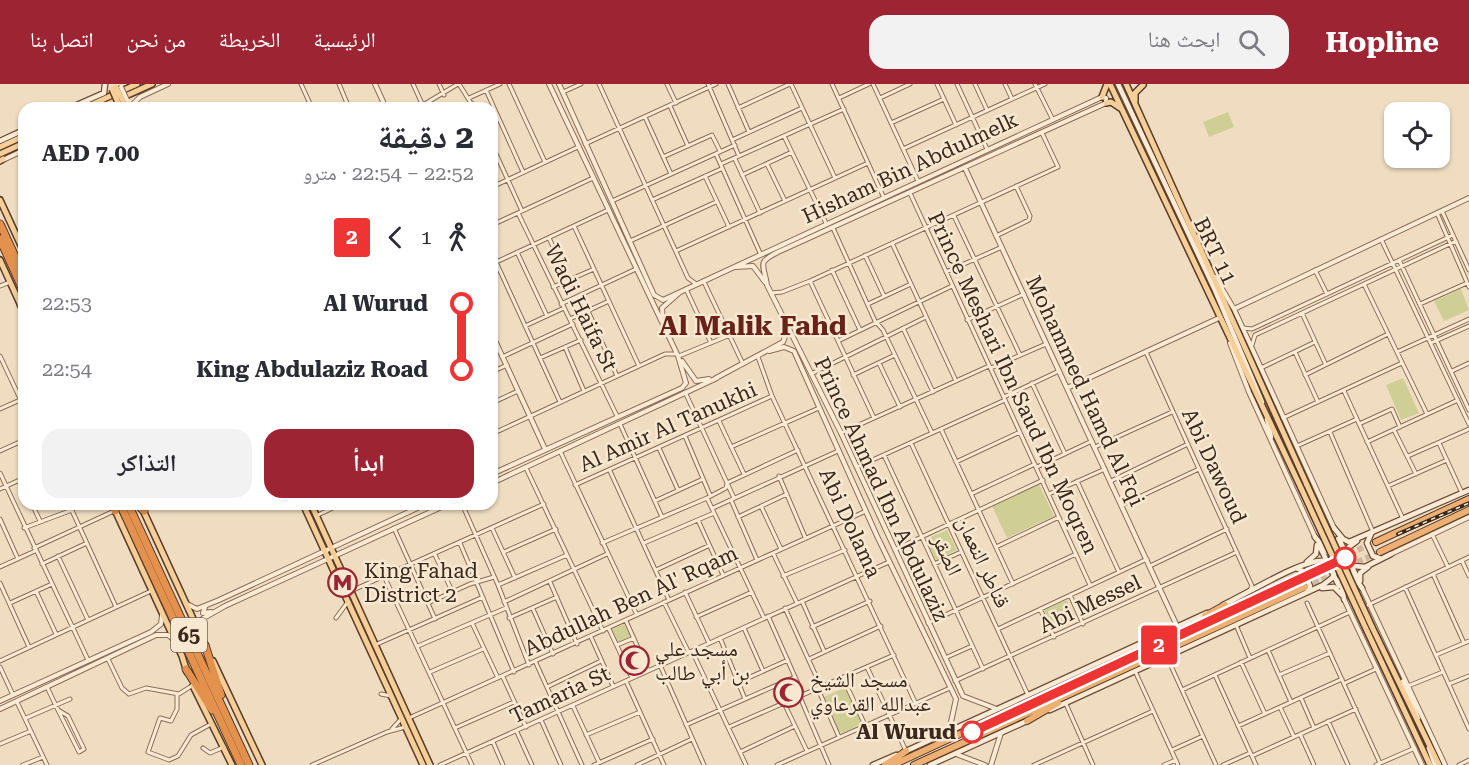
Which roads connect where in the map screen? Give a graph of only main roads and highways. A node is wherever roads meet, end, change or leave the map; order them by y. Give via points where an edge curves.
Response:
1 (137, 84) edge
2 (152, 84) edge
3 (1108, 84) edge
4 (1118, 84) edge
5 (1126, 84) edge
6 (1142, 84) edge
7 (114, 86) edge
8 (84, 102) edge
9 (97, 102) edge
10 (112, 102) edge
11 (122, 102) edge
12 (1135, 103) junction
13 (1122, 110) junction
14 (18, 133) edge
15 (18, 139) edge
16 (0, 141) edge
17 (18, 146) edge
18 (0, 147) edge
19 (1, 159) edge
20 (0, 200) edge
21 (0, 205) edge
22 (11, 221) junction
23 (0, 224) edge
24 (18, 238) edge
25 (0, 240) edge
26 (9, 251) junction
27 (0, 260) edge
28 (18, 266) edge
29 (18, 276) edge
30 (1215, 288) junction
31 (1220, 293) junction
32 (18, 299) edge
33 (1230, 302) road end
34 (1266, 415) junction
35 (1271, 437) road end
36 (1304, 487) junction
37 (1469, 490) edge
38 (1469, 499) edge
39 (115, 510) edge
40 (123, 510) edge
41 (131, 510) edge
42 (142, 510) edge
43 (306, 510) edge
44 (313, 510) edge
45 (1469, 510) edge
46 (1334, 528) junction
47 (1373, 532) junction
48 (1315, 537) junction
49 (1338, 539) junction
50 (1376, 542) tunnel mouth
51 (1346, 551) junction
52 (1380, 552) tunnel mouth
53 (1391, 554) junction
54 (1327, 561) junction
55 (1340, 565) junction
56 (1354, 567) junction
57 (1334, 575) junction
58 (1281, 576) junction
59 (1300, 576) tunnel mouth
60 (1305, 587) tunnel mouth
61 (1362, 588) junction
62 (1342, 592) junction
63 (1302, 595) junction
64 (1344, 599) junction
65 (1225, 605) junction
66 (1235, 625) junction
67 (1369, 629) junction
68 (1166, 639) junction
69 (206, 645) junction
70 (1172, 647) junction
71 (186, 669) junction
72 (1081, 678) junction
73 (1088, 685) junction
74 (1036, 691) junction
75 (218, 714) junction
76 (228, 717) junction
77 (1027, 721) junction
78 (906, 751) junction
79 (232, 763) edge
80 (241, 765) edge
81 (249, 765) edge
82 (262, 765) edge
83 (423, 765) edge
84 (430, 765) edge
85 (873, 765) edge
86 (885, 765) edge
87 (893, 765) edge
88 (914, 765) edge
89 (929, 765) edge
90 (1430, 765) edge
91 (1437, 765) edge

1 - 9 main road
2 - 10 main road
3 - 13 main road
3 - 13 main road via 1104,100
4 - 30 main road, BRT 11
5 - 12 main road
6 - 12 main road via 1135,93
7 - 8 main road
7 - 11 main road, bridge
12 - 31 main road
13 - 34 main road
14 - 16 main road
15 - 18 main road
17 - 19 main road
20 - 22 main road
21 - 22 main road
22 - 24 main road
23 - 26 highway
25 - 26 highway
26 - 28 highway
26 - 29 highway
27 - 32 main road
30 - 31 main road
30 - 34 main road, BRT 11
31 - 33 main road
31 - 36 main road
34 - 35 main road, BRT 11
34 - 36 main road
36 - 67 main road, bridge
37 - 47 main road
38 - 50 highway
39 - 71 main road
40 - 75 highway, 65
41 - 76 highway, 65
42 - 69 main road
43 - 83 main road
44 - 84 main road
45 - 52 highway
46 - 47 main road via 1349,542
46 - 48 main road via 1330,544 1322,545
46 - 49 main road
47 - 51 main road
47 - 53 main road via 1367,541 1373,556
48 - 54 main road
48 - 55 main road
48 - 58 main road via 1314,557
49 - 51 main road
49 - 55 main road
51 - 55 main road
51 - 56 main road
53 - 56 main road via 1365,567
53 - 61 main road via 1362,571
54 - 55 main road
54 - 57 main road
54 - 58 main road via 1310,562
55 - 56 main road
55 - 57 main road
55 - 61 main road
55 - 62 main road
56 - 61 main road
57 - 62 main road
57 - 63 main road
58 - 63 main road via 1303,571 1310,590
58 - 65 main road
59 - 68 highway
60 - 70 highway
61 - 64 main road via 1355,583 1345,586
62 - 64 main road
63 - 64 main road via 1329,586 1341,592
63 - 66 main road
65 - 68 highway
65 - 74 main road
66 - 70 main road
66 - 77 main road
67 - 90 main road
67 - 91 main road via 1418,719
68 - 72 highway
69 - 76 highway
69 - 82 main road
70 - 73 highway
71 - 75 highway
71 - 79 main road
72 - 74 main road
72 - 87 highway
73 - 77 highway
73 - 88 highway
74 - 78 main road
75 - 80 highway, 65
76 - 81 highway, 65
77 - 89 main road
78 - 85 main road
78 - 86 highway

